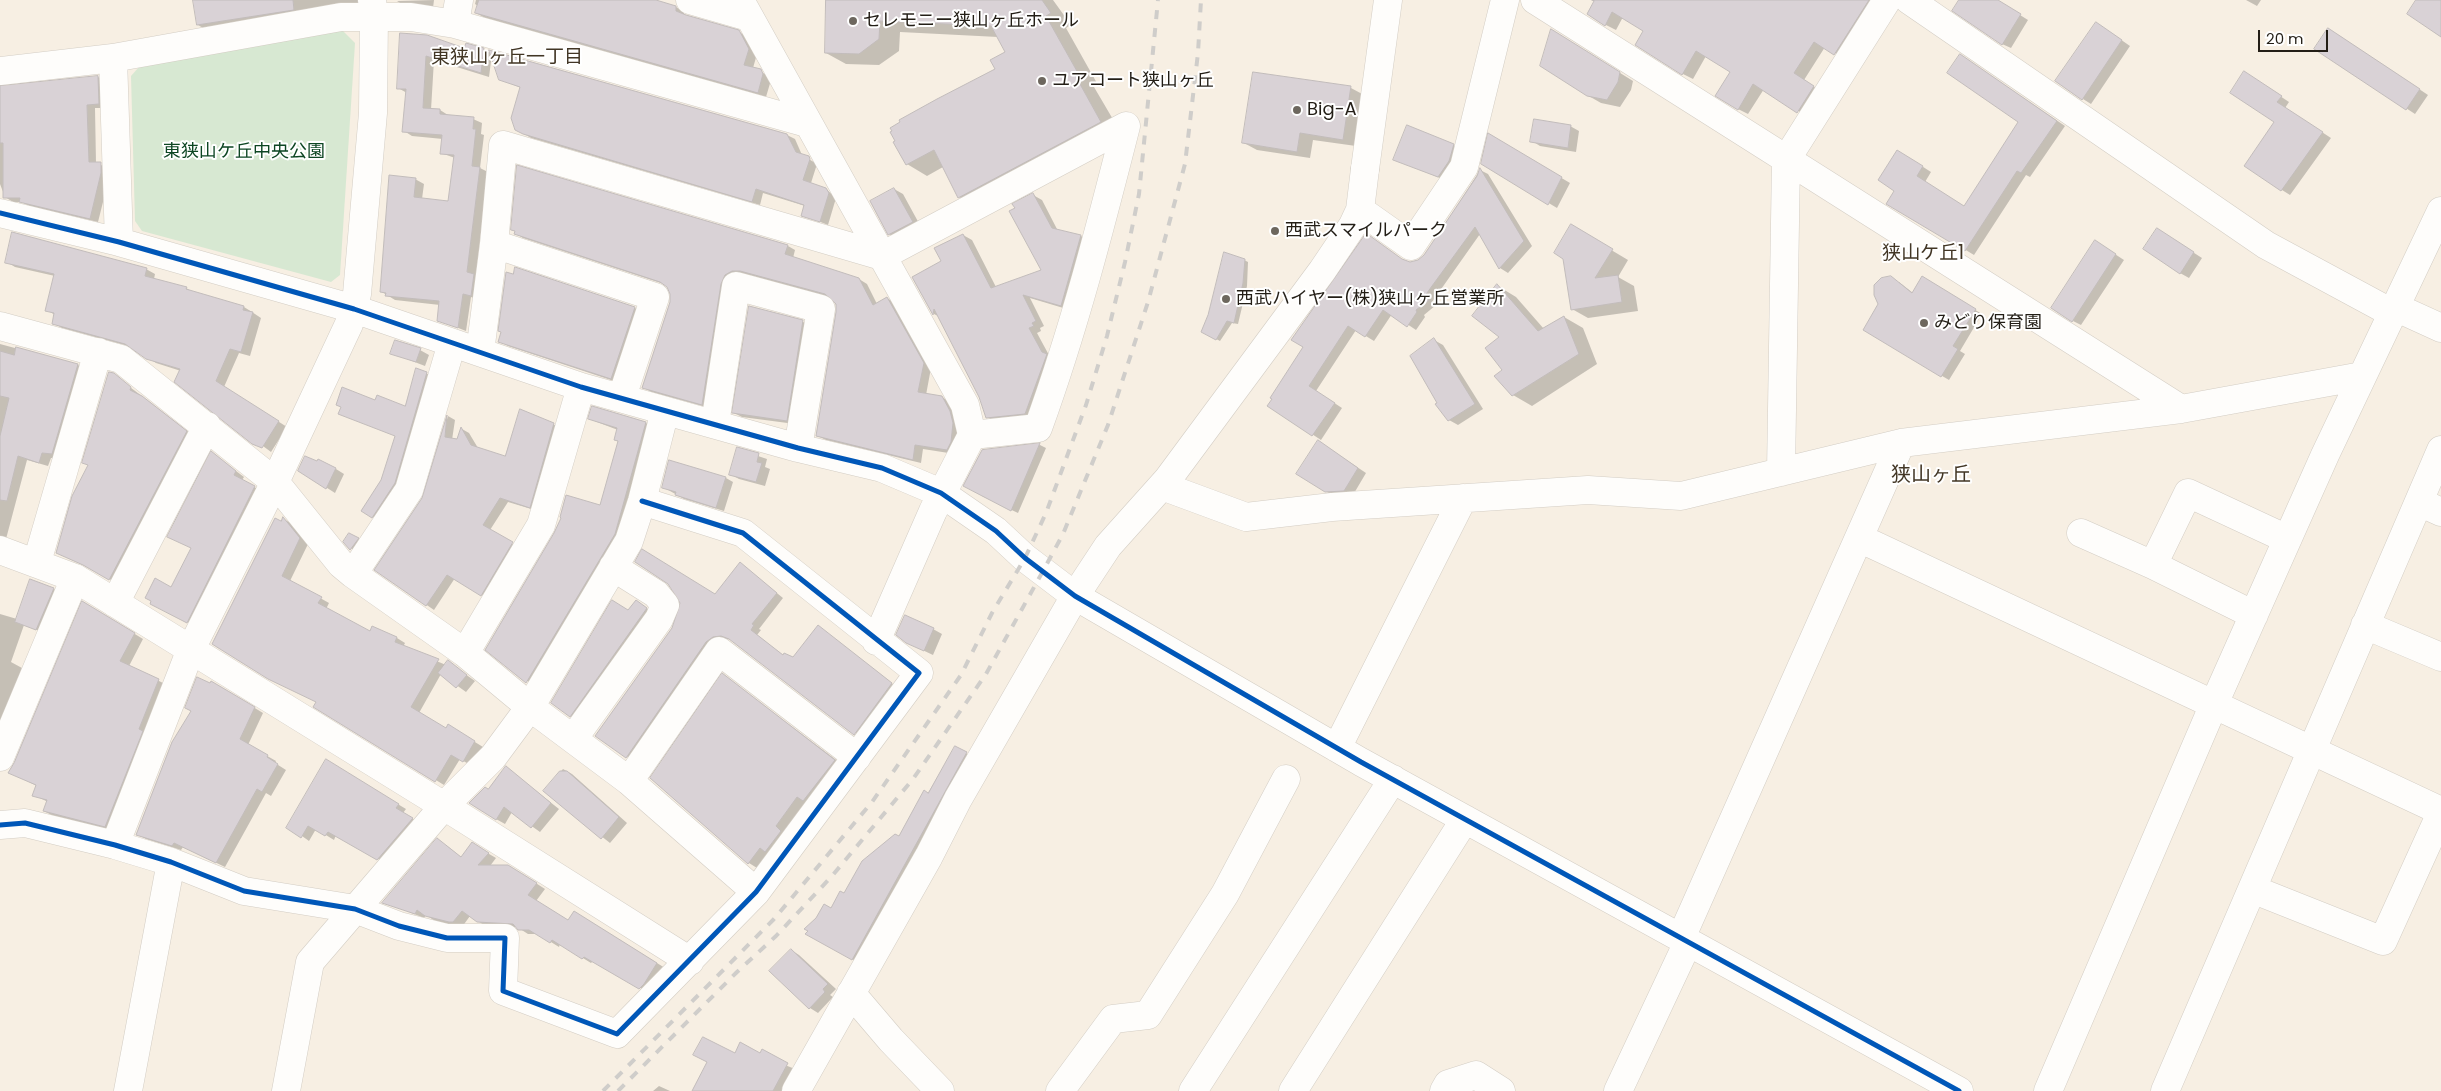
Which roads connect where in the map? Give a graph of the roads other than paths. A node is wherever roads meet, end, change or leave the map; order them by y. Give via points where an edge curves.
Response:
1 (690, 0) edge
2 (1388, 0) edge
3 (1505, 0) edge
4 (1535, 0) edge
5 (1887, 0) edge
6 (1909, 0) edge
7 (374, 8) edge
8 (744, 9) edge
9 (457, 12) edge
10 (113, 58) junction
11 (0, 71) edge
12 (807, 123) junction
13 (1786, 160) junction
14 (1360, 210) junction
15 (2441, 211) edge
16 (0, 213) edge
17 (119, 242) junction
18 (494, 244) junction
19 (882, 256) junction
20 (354, 309) junction
21 (2394, 310) junction
22 (0, 326) edge
23 (2441, 328) edge
24 (452, 343) junction
25 (98, 352) junction
26 (480, 352) junction
27 (2362, 376) junction
28 (581, 387) junction
29 (622, 397) junction
30 (2181, 409) junction
31 (665, 411) junction
32 (715, 424) junction
33 (207, 426) junction
34 (972, 435) junction
35 (1901, 443) junction
36 (798, 448) junction
37 (2441, 450) edge
38 (1781, 472) junction
39 (275, 482) junction
40 (1162, 486) junction
41 (941, 493) junction
42 (1463, 498) junction
43 (642, 501) junction
44 (2430, 507) edge
45 (2081, 533) dead end
46 (1859, 538) junction
47 (2287, 539) junction
48 (0, 550) edge
49 (37, 562) junction
50 (2153, 566) junction
51 (613, 567) junction
52 (353, 574) junction
53 (75, 578) junction
54 (1075, 596) junction
55 (115, 604) junction
56 (2254, 615) junction
57 (2366, 625) junction
58 (876, 641) junction
59 (192, 649) junction
60 (465, 653) junction
61 (2441, 657) edge
62 (10, 704) edge
63 (2214, 704) junction
64 (530, 706) junction
65 (573, 739) junction
66 (1337, 748) junction
67 (2312, 750) junction
68 (0, 757) edge
69 (857, 757) junction
70 (1286, 779) dead end
71 (1393, 779) junction
72 (629, 781) junction
73 (444, 806) junction
74 (2441, 812) edge
75 (1465, 819) junction
76 (0, 824) edge
77 (116, 845) junction
78 (171, 862) junction
79 (2252, 889) junction
80 (756, 892) junction
81 (355, 910) junction
82 (1685, 940) junction
83 (690, 961) junction
84 (851, 993) junction
85 (128, 1091) edge
86 (286, 1091) edge
87 (796, 1091) edge
88 (940, 1091) edge
89 (1060, 1091) edge
90 (1193, 1091) edge
91 (1293, 1091) edge
92 (1444, 1091) edge
93 (1501, 1091) edge
94 (1618, 1091) edge
95 (1959, 1091) edge
96 (2048, 1091) edge
97 (2165, 1091) edge

1 - 8 street
2 - 14 street
3 - 14 street via 1464,167 1411,246
4 - 13 street
5 - 13 street
6 - 21 street via 2266,245
7 - 9 street via 411,17
7 - 10 street
7 - 20 street via 373,113
8 - 12 street
9 - 12 street
10 - 11 street
10 - 17 street
12 - 19 street
13 - 30 street
13 - 38 street
14 - 40 street via 1322,271
15 - 21 street
16 - 17 street
17 - 20 street
18 - 19 street via 503,145
18 - 26 street
18 - 29 street via 655,297
19 - 34 street via 964,405
19 - 34 street via 1126,126 1065,355 1038,428
20 - 24 street
20 - 39 street
21 - 23 street
21 - 27 street
22 - 25 street
24 - 26 street
24 - 52 street via 409,490
25 - 33 street via 121,359
25 - 49 street
26 - 28 street
27 - 30 street
27 - 47 street
28 - 29 street
28 - 60 street via 541,525
29 - 31 street
30 - 35 street
31 - 32 street
31 - 43 street
32 - 36 street
32 - 36 street via 736,286 821,309
33 - 39 street
33 - 55 street
34 - 41 street
35 - 38 street
35 - 46 street
36 - 41 street via 882,468
37 - 44 street
38 - 42 street via 1681,496 1588,490
39 - 52 street via 341,564
39 - 59 street
40 - 42 street via 1246,517
40 - 54 street via 1108,546
41 - 54 street via 996,531
41 - 58 street
42 - 66 street
43 - 51 street via 629,541
43 - 58 street via 743,533
44 - 57 street
45 - 50 street
46 - 63 street
46 - 82 street
47 - 50 street via 2188,492
47 - 56 street
48 - 49 street
49 - 53 street
50 - 56 street
51 - 64 street
51 - 65 street via 656,594 665,604 659,619
52 - 60 street
53 - 55 street
53 - 62 street
54 - 66 street
54 - 84 street
55 - 59 street
56 - 63 street
57 - 61 street
57 - 67 street
58 - 69 street via 919,673
59 - 73 street
59 - 77 street
60 - 64 street
62 - 68 street
63 - 67 street
63 - 96 street
64 - 65 street
64 - 73 street via 493,757
65 - 72 street
66 - 71 street
67 - 74 street
67 - 79 street
69 - 72 street via 720,651
69 - 80 street
70 - 89 street via 1225,894 1148,1016 1113,1019
71 - 75 street
71 - 90 street
72 - 80 street
73 - 81 street
73 - 83 street
74 - 79 street via 2383,941
75 - 82 street
75 - 91 street
76 - 77 street via 25,823
77 - 78 street
78 - 81 street via 244,890
78 - 85 street
79 - 97 street
80 - 83 street
81 - 83 street via 447,938 505,938 503,991 617,1034
81 - 86 street via 310,962
82 - 94 street
82 - 95 street
84 - 87 street
84 - 88 street
92 - 93 street via 1448,1084 1476,1075

